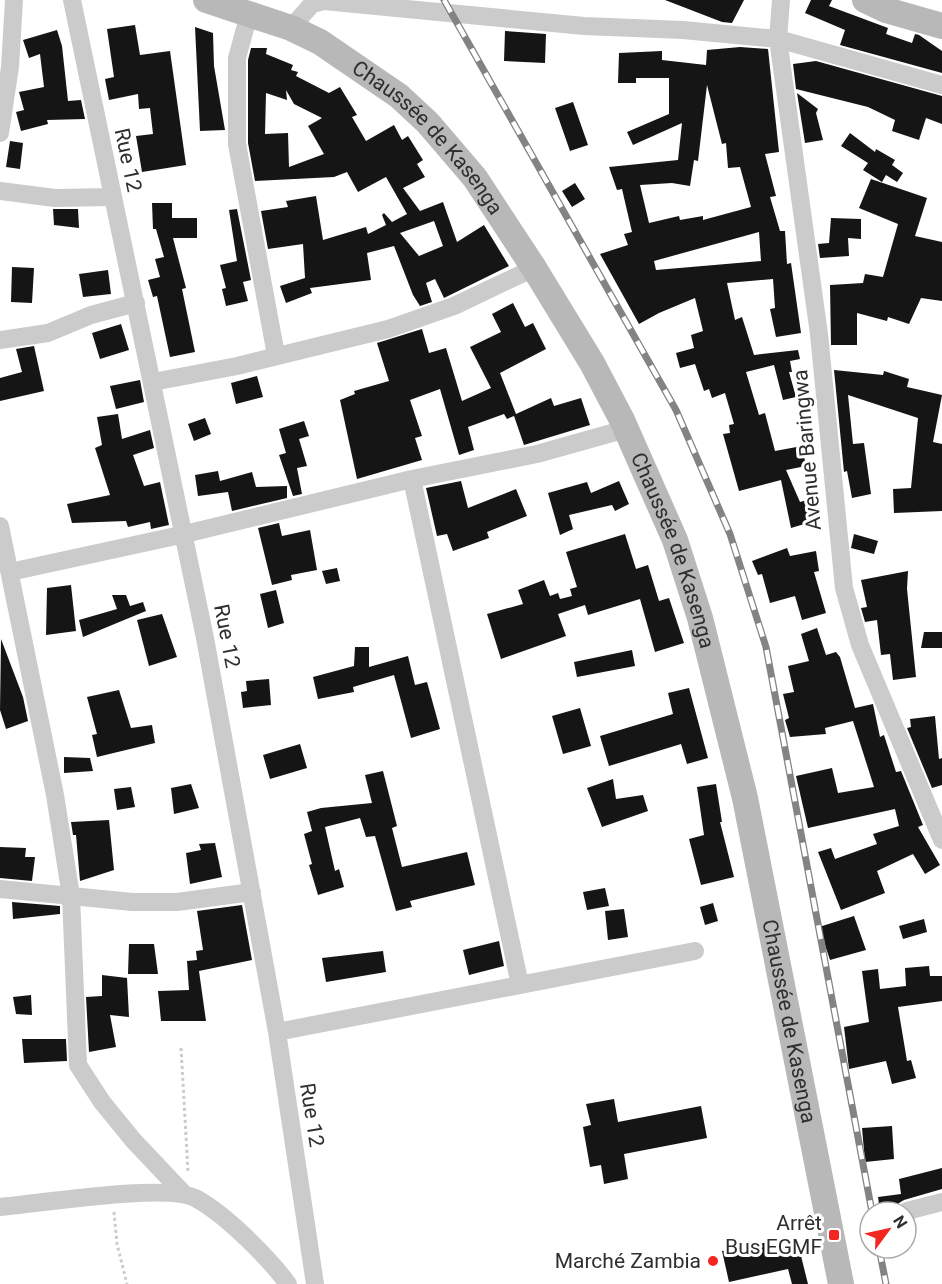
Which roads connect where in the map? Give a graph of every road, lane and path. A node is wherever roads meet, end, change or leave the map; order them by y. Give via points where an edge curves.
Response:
1 (14, 0) edge
2 (72, 0) edge
3 (206, 0) edge
4 (781, 0) edge
5 (865, 0) edge
6 (249, 14) junction
7 (942, 26) edge
8 (291, 28) junction
9 (778, 39) junction
10 (942, 85) edge
11 (0, 133) edge
12 (0, 191) edge
13 (112, 197) junction
14 (534, 268) junction
15 (136, 303) junction
16 (0, 340) edge
17 (276, 355) junction
18 (153, 382) junction
19 (626, 429) junction
20 (412, 479) junction
21 (0, 525) edge
22 (184, 534) junction
23 (10, 572) junction
24 (942, 840) edge
25 (0, 889) edge
26 (252, 892) junction
27 (71, 896) junction
28 (695, 951) dead end
29 (520, 985) junction
30 (277, 1032) junction
31 (181, 1048) dead end
32 (112, 1194) junction
33 (190, 1196) junction
34 (942, 1202) edge
35 (0, 1207) edge
36 (918, 1208) edge
37 (127, 1284) edge
38 (288, 1284) edge
39 (315, 1284) edge
40 (842, 1284) edge

1 - 11 street via 10,67
2 - 13 street, Rue 12
3 - 6 main road, Chaussée de Kasenga
4 - 9 street, Avenue Baringwa
5 - 7 main road
6 - 8 main road, Chaussée de Kasenga
6 - 17 street via 237,58 237,144
8 - 9 street via 306,9 324,1 584,26
8 - 14 main road, Chaussée de Kasenga via 362,68 428,123 475,178
9 - 10 street
9 - 24 street, Avenue Baringwa via 819,334 844,588 860,645
12 - 13 street via 56,198
13 - 15 street, Rue 12
14 - 17 street via 423,318
14 - 19 main road, Chaussée de Kasenga via 592,363
15 - 16 street via 91,315 48,333
15 - 18 street, Rue 12
17 - 18 street
18 - 22 street, Rue 12
19 - 20 street via 537,454
19 - 40 main road, Chaussée de Kasenga via 675,540 700,618 745,798
20 - 22 street
20 - 29 street
21 - 23 street
22 - 23 street
22 - 26 street, Rue 12
23 - 27 street
25 - 27 street
26 - 27 street via 177,902
26 - 30 street, Rue 12
27 - 33 street via 78,1065 133,1140
28 - 29 street
29 - 30 street
30 - 39 street, Rue 12
31 - 33 path
32 - 33 street
32 - 35 street
32 - 37 path via 117,1244
33 - 38 street via 246,1238
34 - 36 street

